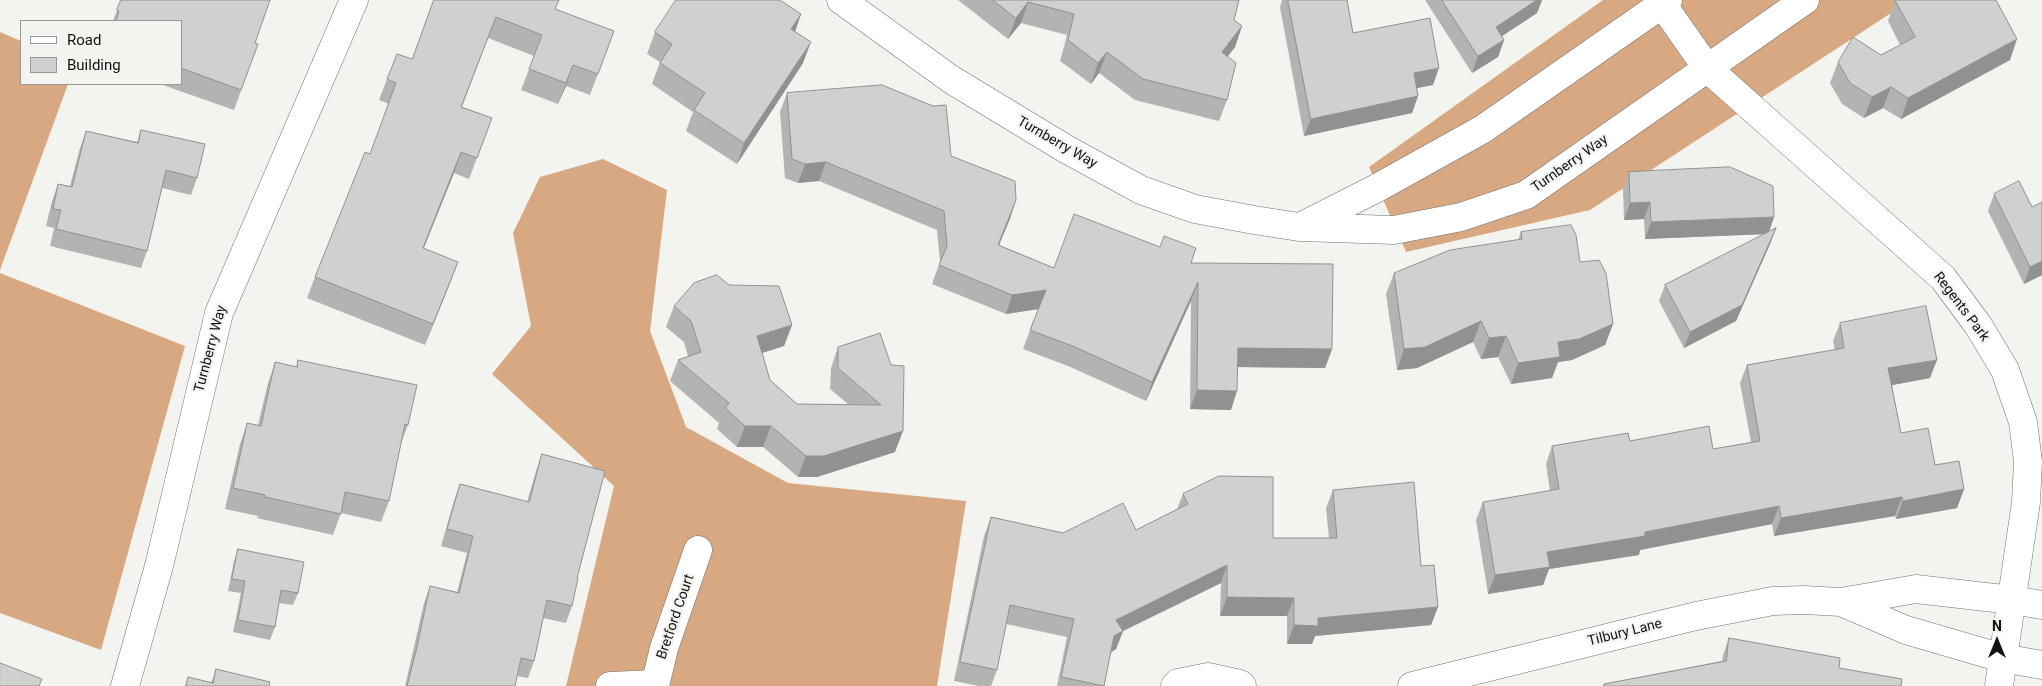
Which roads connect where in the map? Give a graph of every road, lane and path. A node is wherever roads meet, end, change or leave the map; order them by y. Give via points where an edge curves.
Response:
1 (354, 0) edge
2 (841, 0) edge
3 (1804, 0) edge
4 (1660, 1) edge
5 (1707, 68) junction
6 (1299, 227) junction
7 (698, 550) dead end
8 (2012, 600) junction
9 (1842, 602) junction
10 (2042, 605) edge
11 (2002, 658) junction
12 (2042, 665) edge
13 (655, 685) edge
14 (125, 686) edge
15 (610, 686) edge
16 (1175, 686) edge
17 (1242, 686) edge
18 (1412, 686) edge
19 (1999, 686) edge

1 - 14 street, Turnberry Way via 219,312 159,566
2 - 6 street, Turnberry Way via 952,80 1141,190 1195,209
3 - 5 street, Turnberry Way
4 - 5 street, Regents Park
4 - 6 street via 1484,129
5 - 6 street, Turnberry Way via 1526,195 1461,217 1394,230
5 - 8 street, Regents Park via 1943,278 1978,325 2005,370 2023,422 2028,462 2026,502
7 - 13 street, Bretford Court via 664,648
8 - 9 street, Tilbury Lane via 1916,590
8 - 10 street, Tilbury Lane
8 - 11 street, Regents Park
9 - 11 street, Tilbury Lane via 1906,630
9 - 18 street, Tilbury Lane via 1774,601 1696,616
11 - 12 street, Tilbury Lane
11 - 19 street, Regents Park
13 - 15 street, Bretford Court
16 - 17 street via 1208,678

